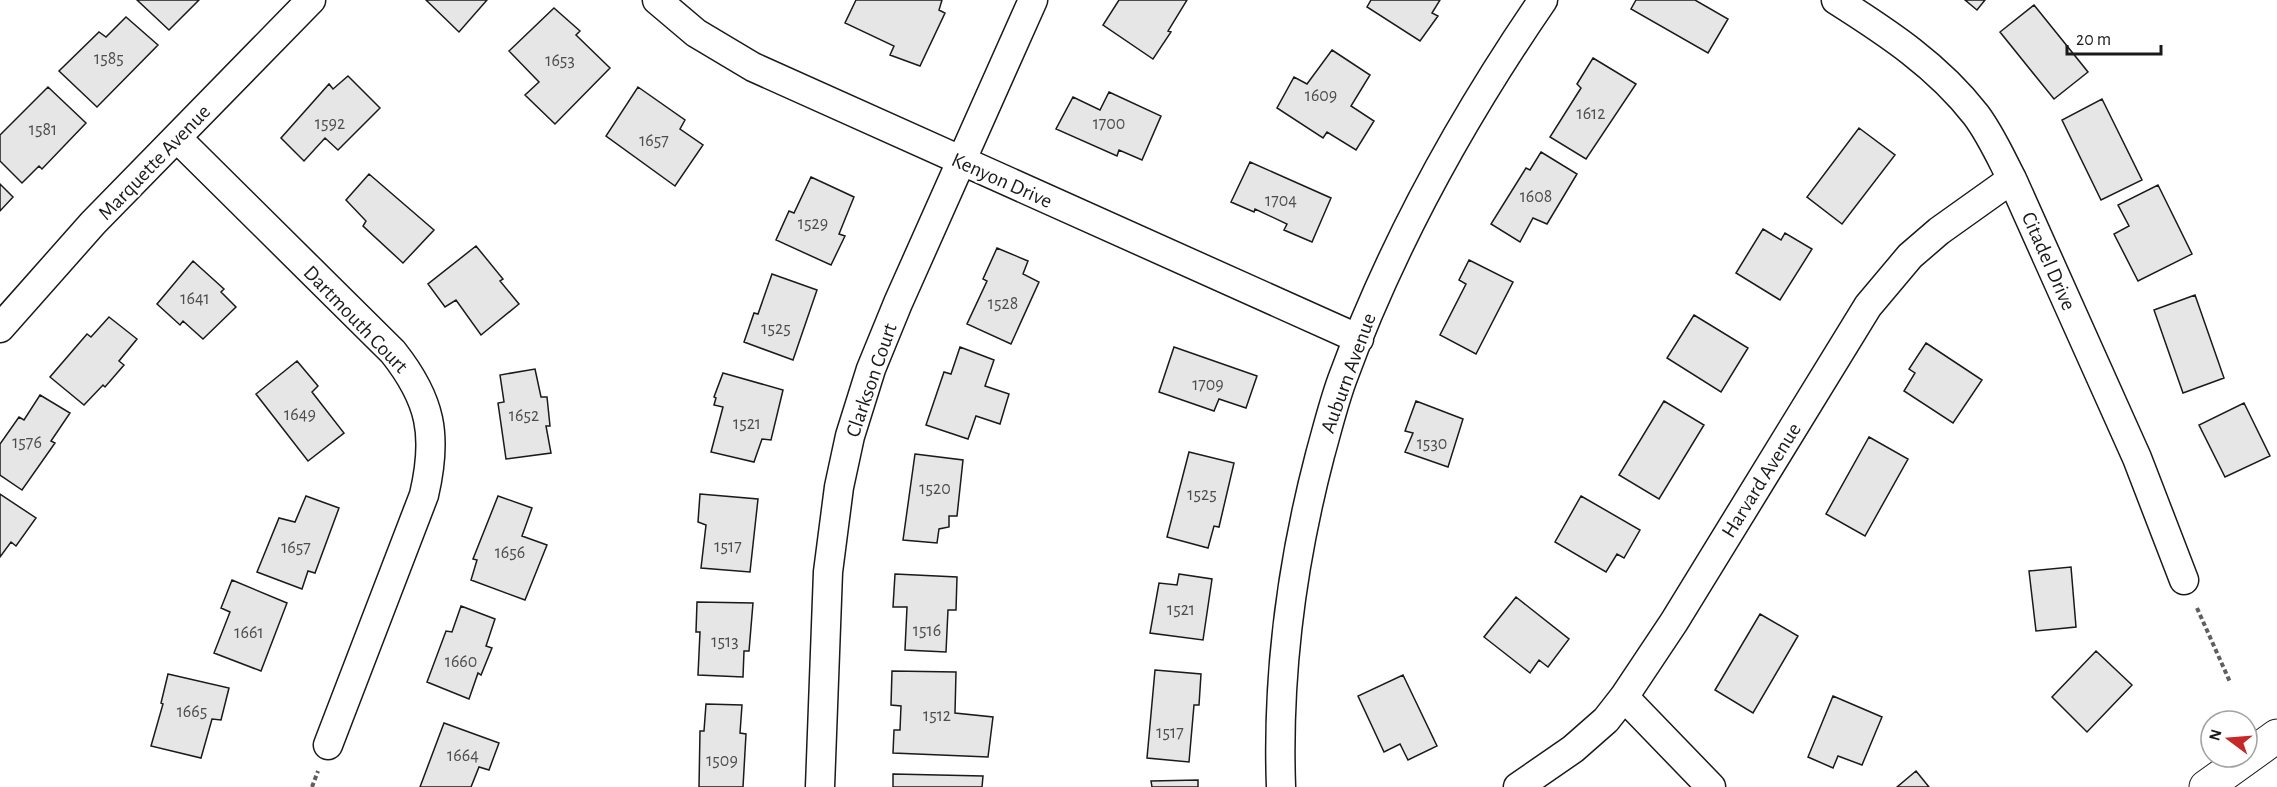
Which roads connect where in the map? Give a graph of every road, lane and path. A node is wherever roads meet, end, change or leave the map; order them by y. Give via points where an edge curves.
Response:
1 (311, 0) edge
2 (657, 0) edge
3 (1033, 0) edge
4 (1543, 0) edge
5 (1836, 0) edge
6 (177, 138) junction
7 (961, 162) junction
8 (2012, 179) junction
9 (0, 328) edge
10 (1359, 339) junction
11 (2184, 580) joint
12 (2230, 682) dead end
13 (1624, 697) junction
14 (2277, 736) edge
15 (328, 745) dead end
16 (820, 787) edge
17 (1281, 787) edge
18 (1518, 787) edge
19 (1711, 787) edge
20 (2206, 787) edge

1 - 6 street, Marquette Avenue
2 - 7 street, Kenyon Drive via 696,33 753,67
3 - 7 street, Clarkson Court
4 - 10 street, Auburn Avenue via 1468,116 1396,251
5 - 8 street, Citadel Drive via 1938,71 1976,116
6 - 9 street, Marquette Avenue via 93,223
6 - 15 street, Dartmouth Court via 393,352 409,372 425,405 432,446 424,495
7 - 10 street, Kenyon Drive
7 - 16 street, Clarkson Court via 871,369 850,436 828,572
8 - 11 street, Citadel Drive via 2137,458
8 - 13 street, Harvard Avenue via 1910,256 1868,306
10 - 17 street, Auburn Avenue via 1331,414 1310,494 1294,580 1284,660
11 - 12 path
13 - 18 street, Harvard Avenue via 1606,720 1573,749
13 - 19 street
14 - 20 street

